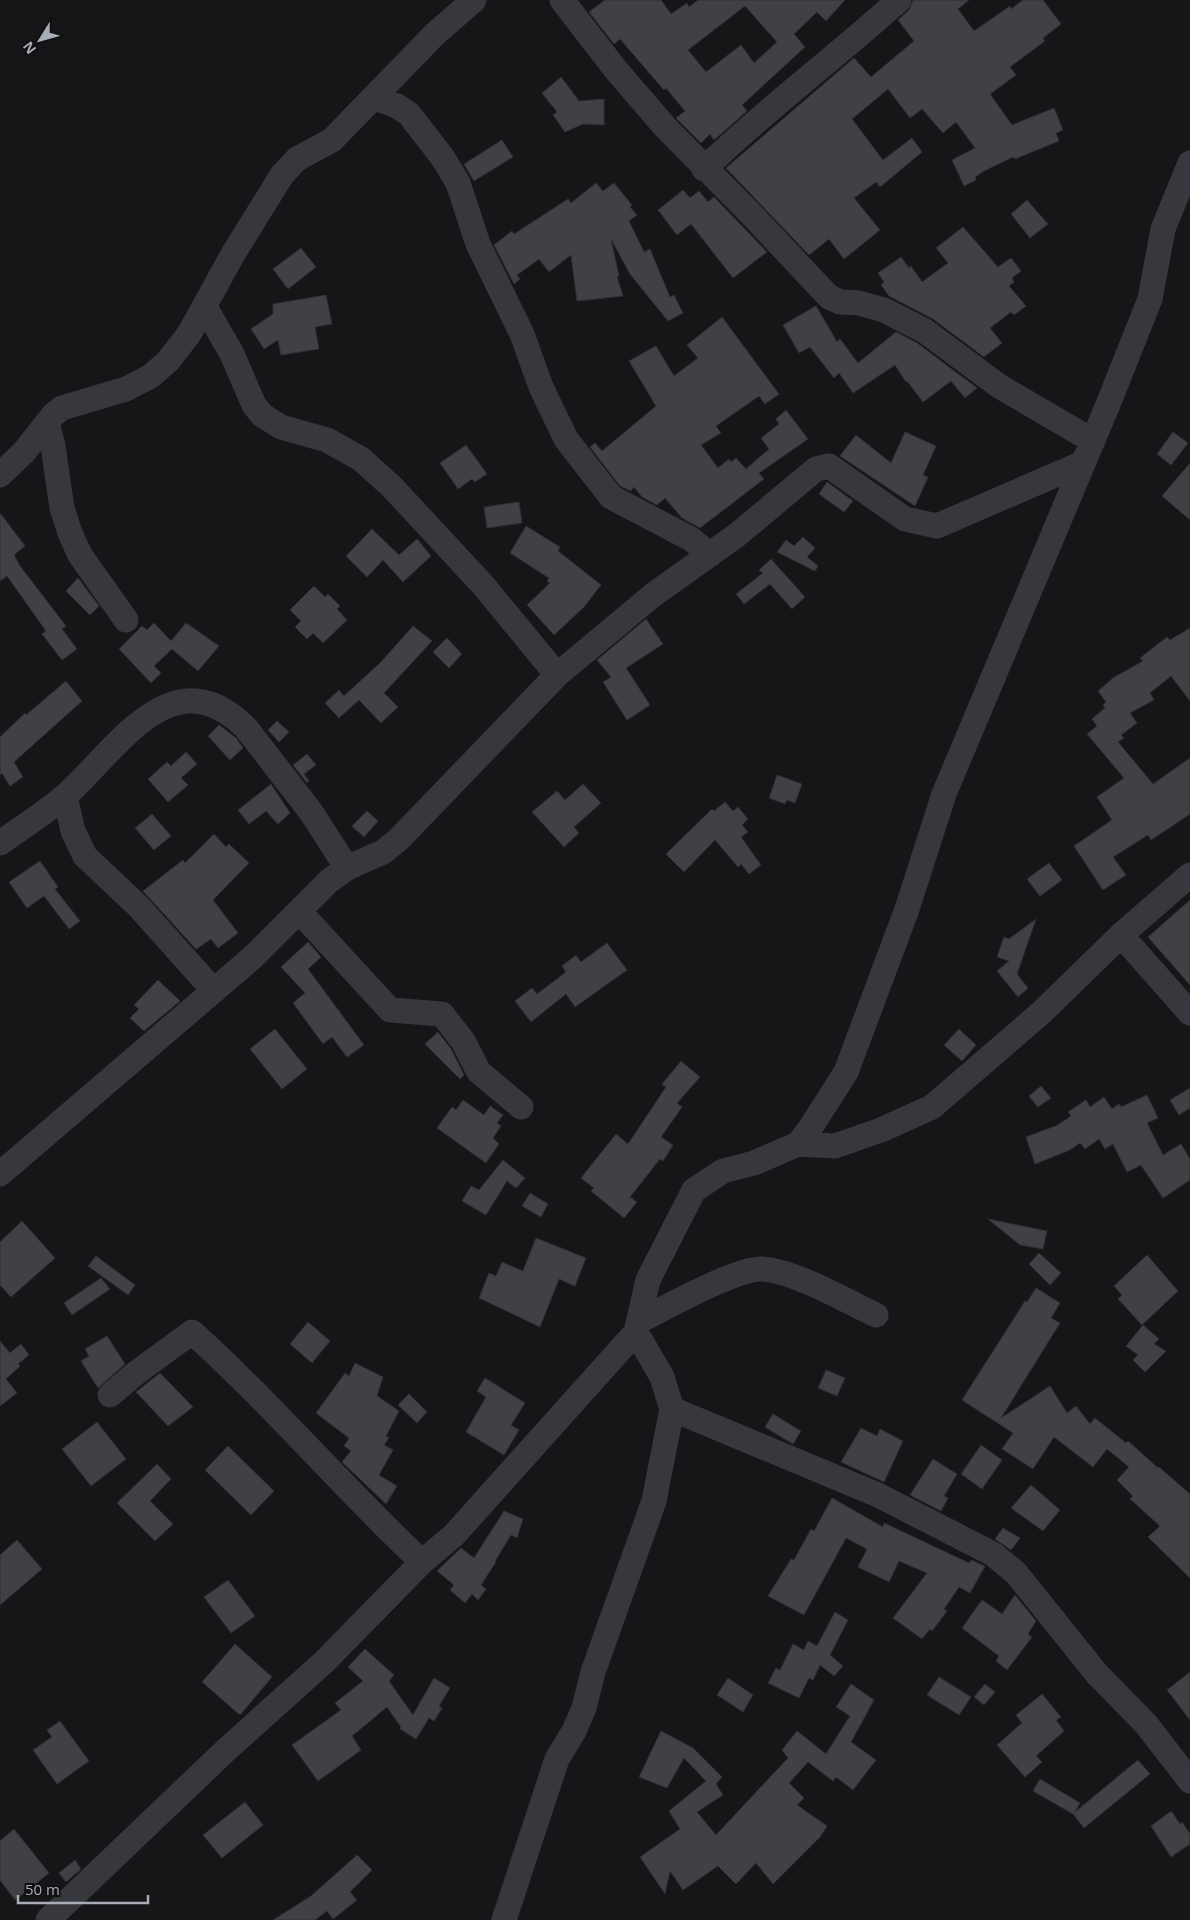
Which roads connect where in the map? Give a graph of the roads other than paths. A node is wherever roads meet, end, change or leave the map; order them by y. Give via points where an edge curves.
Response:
1 (474, 0) edge
2 (562, 0) edge
3 (899, 0) edge
4 (375, 98) junction
5 (1190, 163) edge
6 (704, 169) junction
7 (205, 307) junction
8 (47, 423) junction
9 (1093, 441) junction
10 (1083, 463) junction
11 (0, 474) edge
12 (710, 555) junction
13 (126, 620) dead end
14 (557, 675) junction
15 (65, 796) junction
16 (0, 844) edge
17 (347, 868) junction
18 (1190, 875) edge
19 (299, 911) junction
20 (1121, 935) junction
21 (214, 991) junction
22 (1190, 1013) edge
23 (521, 1107) dead end
24 (798, 1144) junction
25 (0, 1174) edge
26 (876, 1315) dead end
27 (637, 1327) junction
28 (110, 1395) dead end
29 (672, 1408) junction
30 (422, 1562) junction
31 (1190, 1781) edge
32 (48, 1920) edge
33 (504, 1920) edge

1 - 4 street via 435,34
2 - 6 street via 616,70
3 - 6 street via 835,57 744,130
4 - 7 street via 332,140 297,159 282,174
4 - 12 street via 409,114 458,182 478,244 522,334 541,387 566,439 611,497 691,539
5 - 9 street via 1163,229 1150,300
6 - 9 street via 829,297 884,310 925,331 999,386
7 - 8 street via 168,361 150,376 126,389 71,404 54,414
7 - 14 street via 262,415 281,427 327,440 360,459 386,481 483,585
8 - 11 street via 24,452
8 - 13 street via 62,508 70,533 80,555
9 - 10 street
10 - 12 street via 938,526 905,519 838,470 822,467
10 - 24 street via 944,794 907,909 846,1072
12 - 14 street via 653,595
14 - 17 street via 398,840 370,860
15 - 16 street
15 - 17 street via 112,748 164,706 198,700 206,702 234,716 246,728 311,812
15 - 21 street via 73,831 84,856 139,907
17 - 19 street
18 - 20 street
19 - 21 street
19 - 23 street via 390,1010 442,1014 463,1041 479,1072
20 - 22 street
20 - 24 street via 1042,1012 932,1107 835,1146
21 - 25 street
24 - 27 street via 754,1163 723,1171 694,1190 648,1280
26 - 27 street via 790,1276 761,1269 731,1277
27 - 29 street via 662,1377
27 - 30 street via 454,1535
28 - 30 street via 192,1332 280,1416
29 - 31 street via 878,1495 993,1554 1016,1573 1097,1674 1146,1724
29 - 33 street via 654,1501 584,1708 557,1759
30 - 32 street via 324,1662 225,1751

